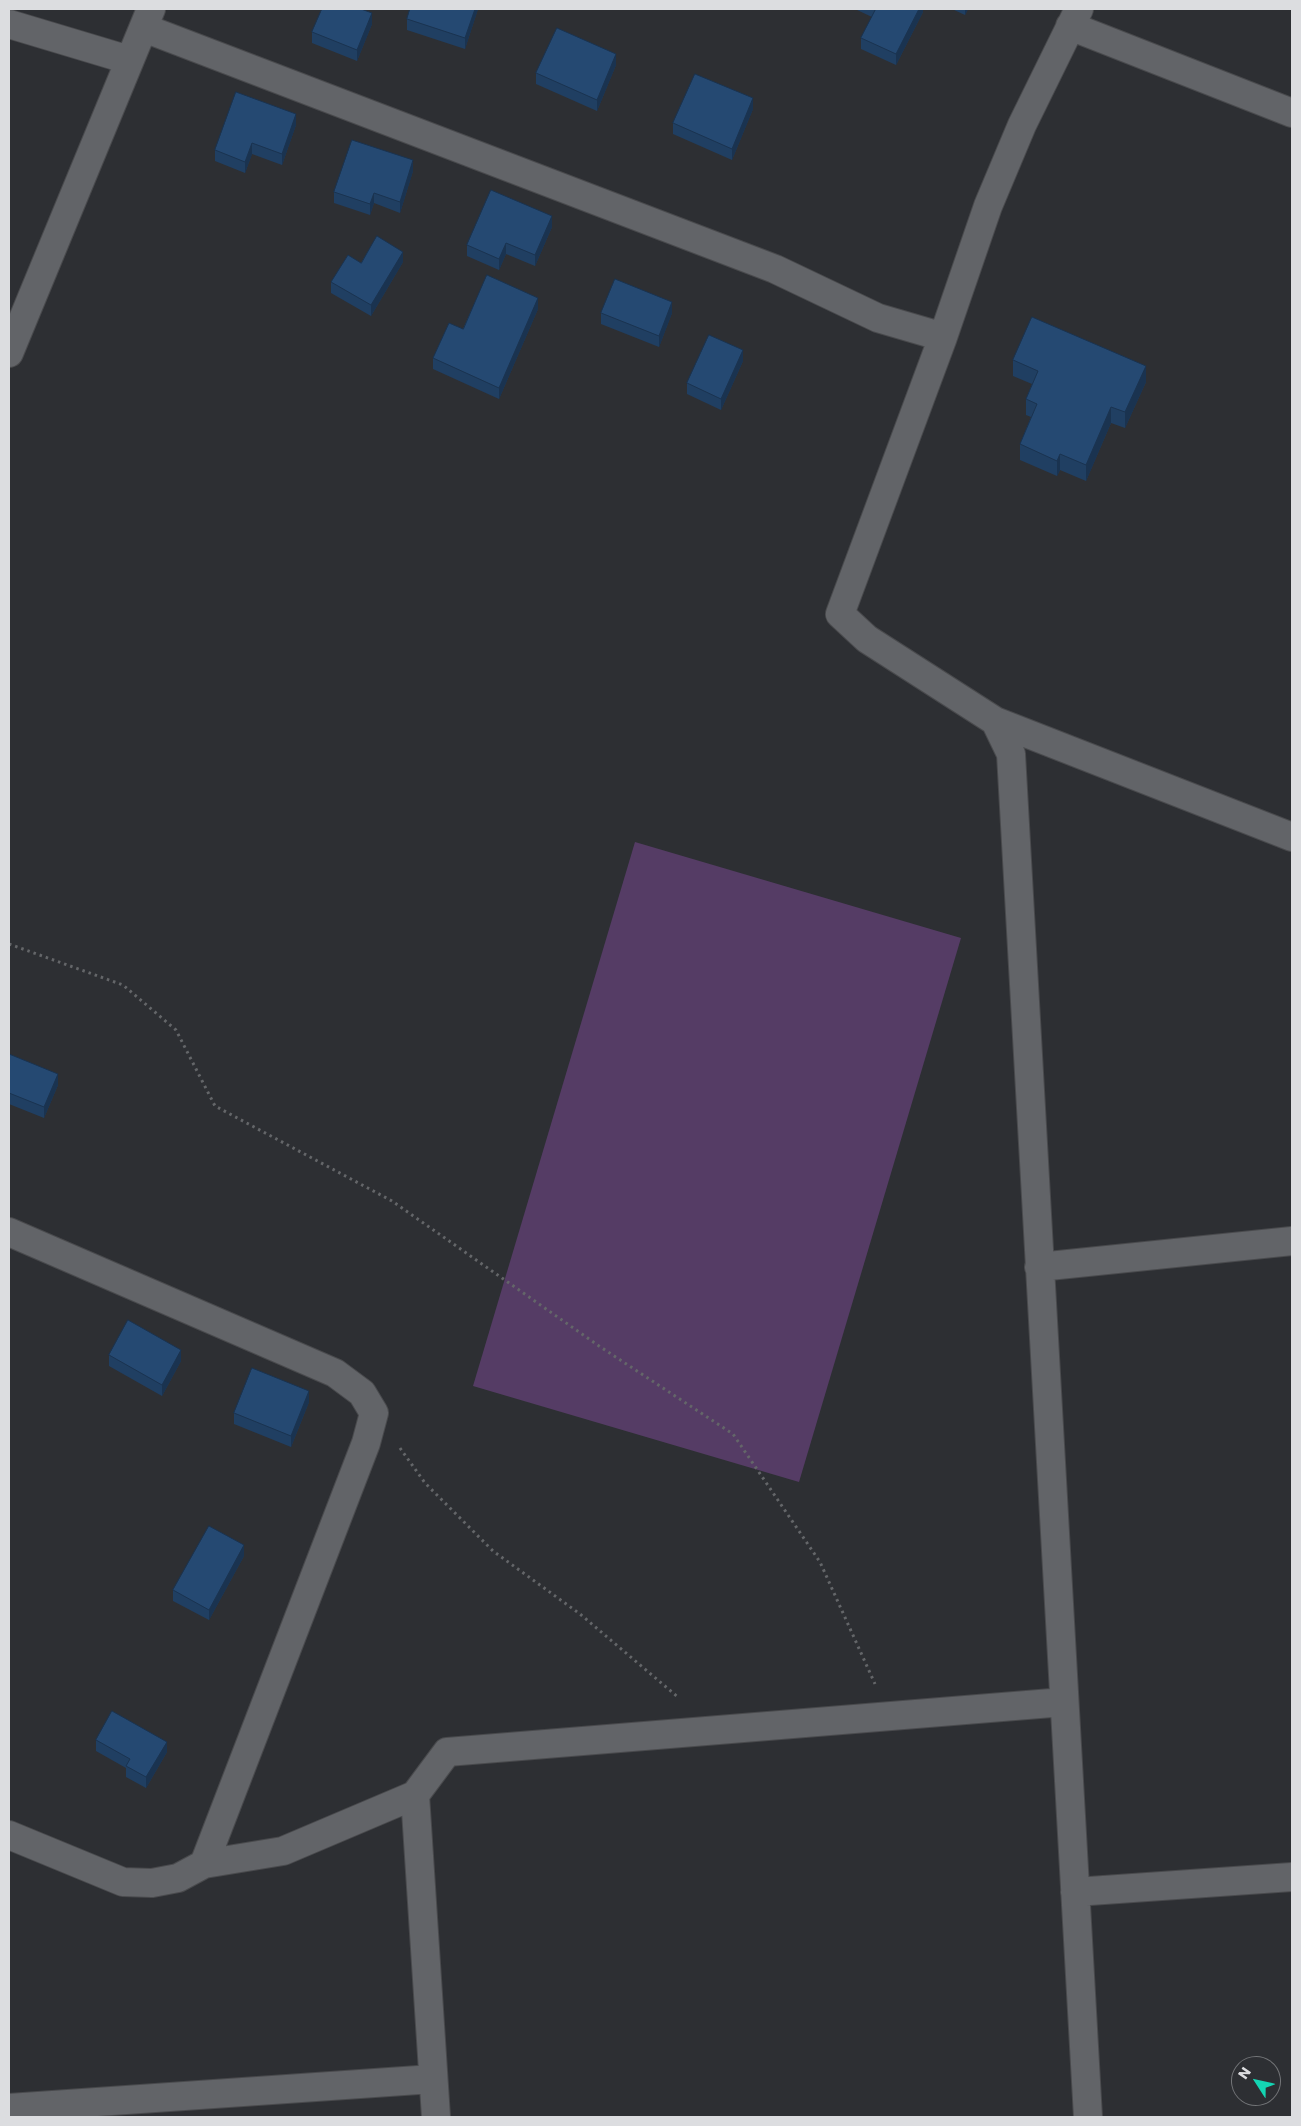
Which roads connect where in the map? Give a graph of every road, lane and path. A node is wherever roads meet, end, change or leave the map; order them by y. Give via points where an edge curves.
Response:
1 (1075, 17) edge
2 (147, 18) edge
3 (9, 24) edge
4 (129, 60) junction
5 (1292, 113) edge
6 (943, 337) junction
7 (9, 353) edge
8 (995, 720) junction
9 (1292, 837) edge
10 (9, 944) edge
11 (9, 1232) edge
12 (1292, 1241) edge
13 (1039, 1267) junction
14 (374, 1413) junction
15 (1064, 1702) junction
16 (890, 1716) junction
17 (718, 1730) junction
18 (415, 1795) junction
19 (9, 1835) edge
20 (204, 1864) junction
21 (1292, 1877) edge
22 (1075, 1892) junction
23 (434, 2079) junction
24 (9, 2108) edge
25 (436, 2117) edge
26 (1088, 2117) edge

1 - 5 street
1 - 6 street via 1022,125 988,206
2 - 4 street
2 - 6 street via 775,270 878,318
3 - 4 street
4 - 7 street
6 - 8 street via 840,614 867,639
8 - 9 street
8 - 13 street via 1011,754
10 - 16 path via 124,985 176,1030 214,1106 392,1201 598,1346 733,1434 820,1562
11 - 14 street via 335,1372 362,1393
12 - 13 street
13 - 15 street
14 - 17 path via 425,1483 493,1551 580,1614
14 - 20 street via 366,1443
15 - 16 street
15 - 22 street
16 - 17 street
17 - 18 street via 447,1752
18 - 20 street via 283,1851
18 - 23 street
19 - 20 street via 123,1882 178,1878
21 - 22 street
22 - 26 street
23 - 24 street
23 - 25 street

